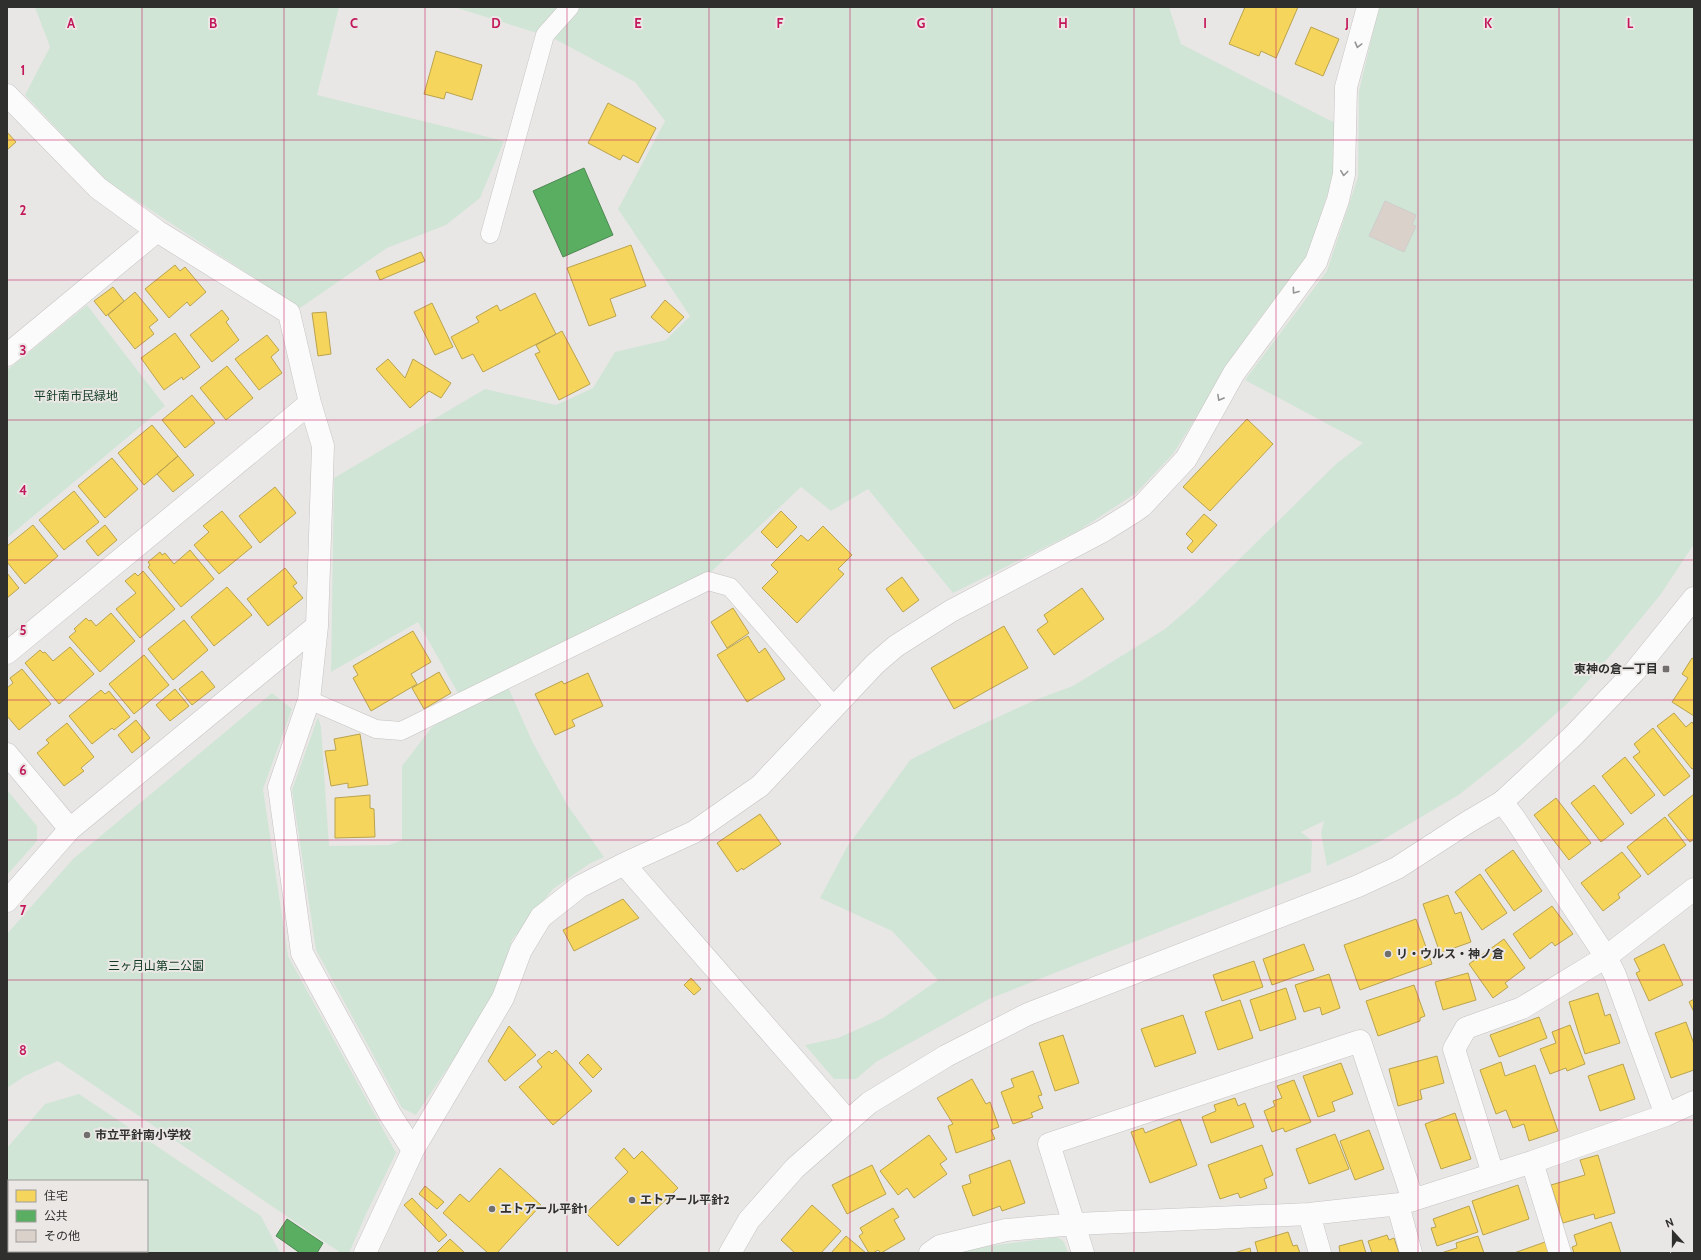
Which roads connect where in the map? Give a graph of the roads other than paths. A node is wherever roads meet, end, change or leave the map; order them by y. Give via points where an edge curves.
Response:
1 (570, 7) edge
2 (1368, 7) edge
3 (7, 95) edge
4 (157, 231) junction
5 (490, 234) dead end
6 (7, 355) edge
7 (310, 403) junction
8 (1694, 598) edge
9 (317, 626) junction
10 (7, 653) edge
11 (309, 700) junction
12 (835, 708) junction
13 (7, 754) edge
14 (1502, 802) junction
15 (70, 829) junction
16 (624, 864) junction
17 (1694, 889) edge
18 (7, 901) edge
19 (1606, 957) junction
20 (1694, 1102) edge
21 (1666, 1115) junction
22 (848, 1121) junction
23 (413, 1150) junction
24 (1532, 1162) junction
25 (1493, 1174) junction
26 (1405, 1202) junction
27 (1309, 1214) junction
28 (1075, 1224) junction
29 (365, 1253) edge
30 (730, 1253) edge
31 (930, 1253) edge
32 (1084, 1253) edge
33 (1320, 1253) edge
34 (1411, 1253) edge
35 (1560, 1253) edge

1 - 5 lane via 545,36
2 -> 12 street via 1346,87 1344,174 1338,200 1316,262 1234,373 1186,459 1142,506 1103,531 951,611 896,646 875,664
3 - 4 street via 98,188
4 - 6 street
4 - 7 street via 289,313
7 - 9 street via 323,446
7 - 10 street
8 - 14 street via 1635,671 1574,736
9 - 11 street
9 - 15 street
11 - 12 lane via 376,728 401,731 708,581 730,587
11 - 23 street via 279,787 302,953 391,1116
12 - 16 street via 760,786 694,832
13 - 15 street
14 - 19 street
14 - 22 street via 1397,868 1358,886 1028,1014 946,1056 869,1103
15 - 18 street
16 - 22 street
16 - 23 street via 579,887 541,917 521,950 503,998
17 - 19 street
19 - 21 street
19 - 25 street via 1522,1008 1466,1028 1454,1049
20 - 21 street
21 - 24 street
22 - 30 street via 795,1168 749,1220
23 - 29 street
24 - 25 street
24 - 35 street
25 - 26 street
26 - 27 street
26 - 28 street via 1360,1040 1049,1144
26 - 34 street
27 - 28 street
27 - 33 street
28 - 31 street via 1006,1230 940,1246
28 - 32 street

